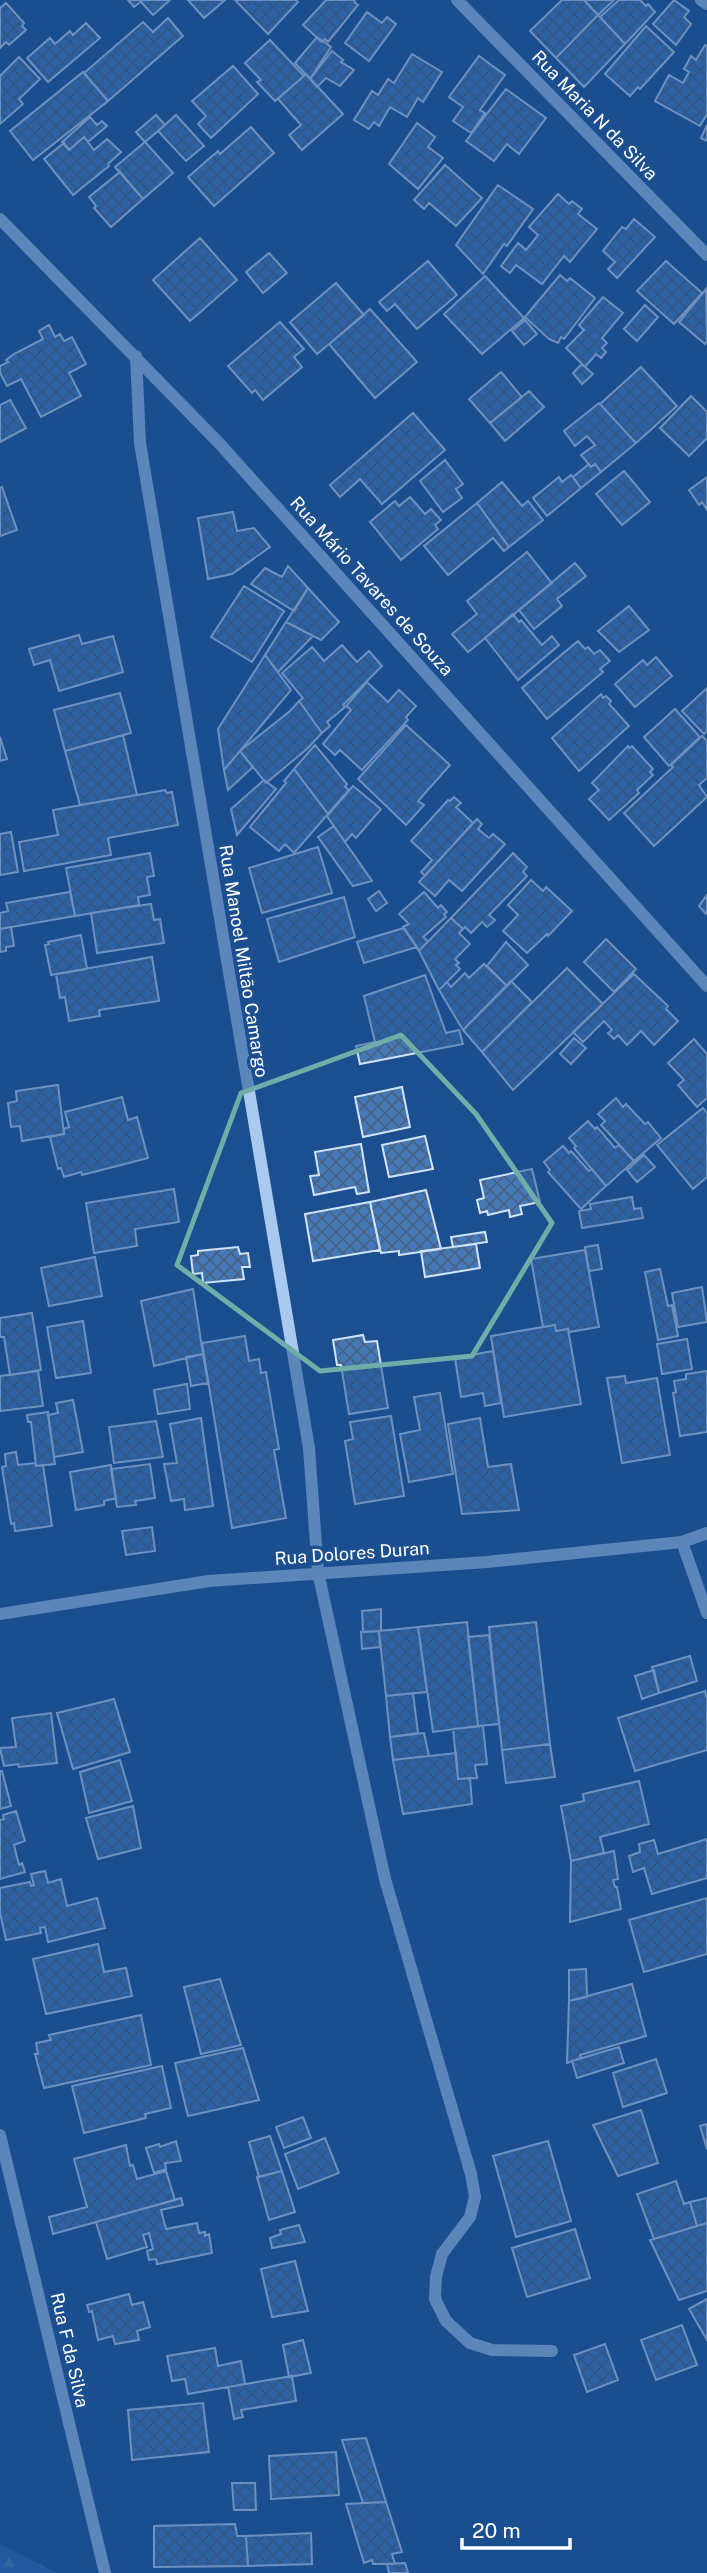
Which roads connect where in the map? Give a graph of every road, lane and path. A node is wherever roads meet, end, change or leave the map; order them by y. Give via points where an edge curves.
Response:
1 (458, 0) edge
2 (701, 0) edge
3 (707, 4) edge
4 (0, 219) edge
5 (707, 255) edge
6 (136, 356) junction
7 (707, 986) edge
8 (707, 1532) edge
9 (682, 1542) junction
10 (318, 1572) junction
11 (707, 1613) edge
12 (0, 1614) edge
13 (0, 2135) edge
14 (552, 2351) dead end
15 (105, 2573) edge

1 - 5 street, Rua Maria N da Silva
2 - 3 street
4 - 6 street, Rua Mário Tavares de Souza
6 - 7 street, Rua Mário Tavares de Souza
6 - 10 street, Rua Manoel Miltão Camargo via 140,443 309,1448
8 - 9 street, Rua Dolores Duran
9 - 10 street, Rua Dolores Duran via 487,1562
9 - 11 street
10 - 12 street, Rua Dolores Duran via 209,1581
10 - 14 street, Rua Manoel Miltão Camargo via 385,1880 475,2197 470,2217 442,2254 435,2299 446,2321 470,2343 492,2350
13 - 15 street, Rua F da Silva

